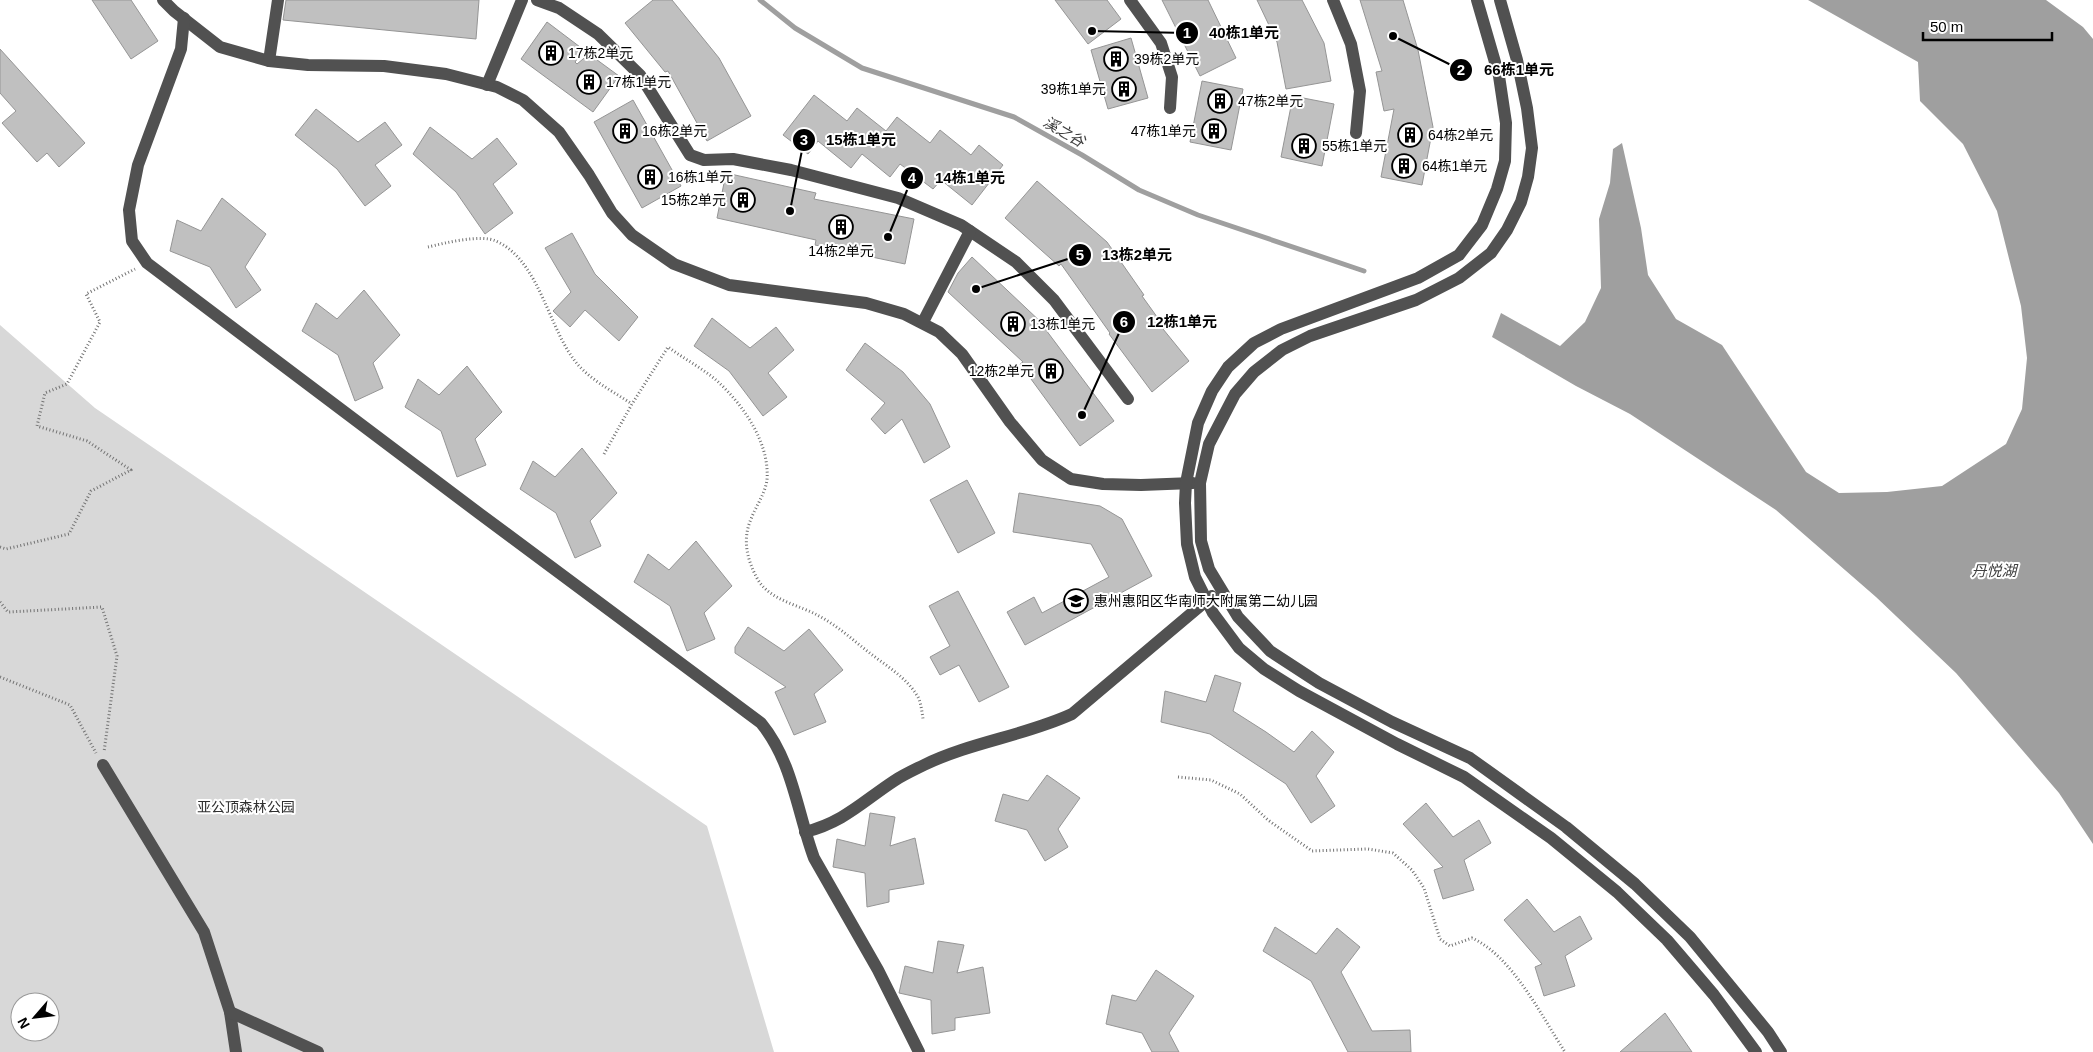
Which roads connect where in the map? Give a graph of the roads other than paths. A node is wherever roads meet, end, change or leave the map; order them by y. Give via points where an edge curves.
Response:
1 (163, 0) edge
2 (278, 0) edge
3 (522, 0) edge
4 (537, 0) edge
5 (1130, 0) edge
6 (1333, 0) edge
7 (1477, 0) edge
8 (1500, 0) edge
9 (184, 18) junction
10 (269, 61) junction
11 (487, 85) junction
12 (1170, 108) dead end
13 (1356, 133) dead end
14 (970, 231) junction
15 (923, 322) junction
16 (1128, 399) dead end
17 (1186, 483) junction
18 (1200, 483) junction
19 (1221, 589) junction
20 (1207, 600) junction
21 (103, 765) road end
22 (806, 832) junction
23 (230, 1012) junction
24 (236, 1052) edge
25 (318, 1052) edge
26 (919, 1052) edge
27 (1756, 1052) edge
28 (1781, 1052) edge

1 - 9 street
2 - 10 street
3 - 11 street
4 - 14 street via 559,8 598,34 640,74 690,155 704,160 733,159 791,170 898,198
5 - 12 street via 1161,43 1172,77
6 - 13 street via 1351,44 1360,92
7 - 17 street via 1499,76 1506,123 1505,161 1498,189 1482,225 1459,255 1418,278 1281,329 1254,343 1228,367 1212,391 1198,424
8 - 18 street via 1517,60 1532,148 1521,202 1507,230 1491,253 1459,278 1416,300 1310,336 1282,350 1254,372 1235,394 1221,418 1209,444
9 - 10 street via 220,47
9 - 22 street via 181,49 138,165 129,210 132,241 147,263 761,723 783,759
10 - 11 street via 384,66 446,74
11 - 15 street via 523,100 559,132 612,213 632,234 674,264 729,285 866,303
14 - 15 street
14 - 16 street via 1016,262 1054,300
15 - 17 street via 940,332 962,354 1010,422 1042,460 1071,479 1141,486
17 - 18 street
17 - 20 street via 1187,544 1195,577
18 - 19 street via 1201,540 1209,569
19 - 20 street
19 - 28 street via 1238,617 1270,652 1319,683 1392,722 1470,758 1566,827 1635,884 1690,937
20 - 22 street via 1072,714 1045,726 955,752 926,764 894,780 859,808 833,823
20 - 27 street via 1239,648 1264,669 1397,744 1464,777 1551,838 1617,892 1667,940
21 - 23 street via 204,932
22 - 26 street via 814,858 878,970
23 - 24 street
23 - 25 street

